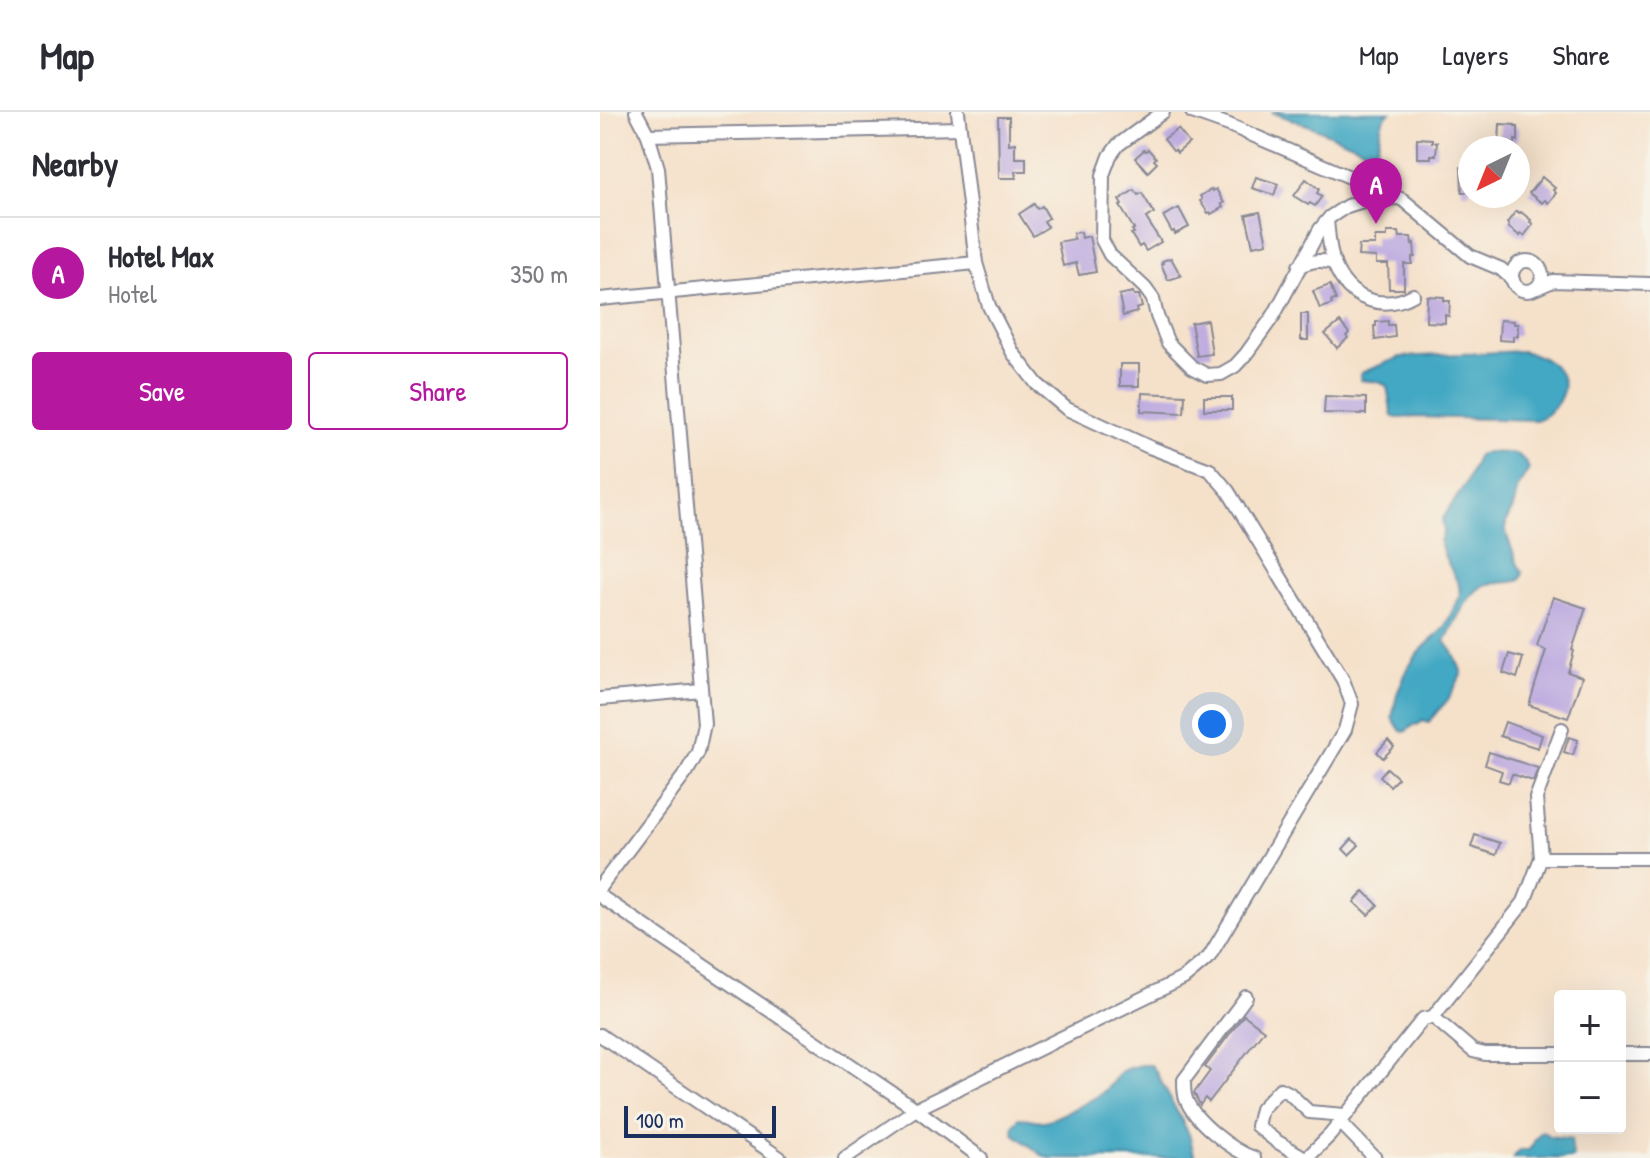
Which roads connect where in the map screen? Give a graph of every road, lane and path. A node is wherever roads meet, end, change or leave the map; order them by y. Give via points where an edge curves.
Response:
1 (636, 112) edge
2 (958, 112) edge
3 (1163, 112) edge
4 (1192, 112) edge
5 (960, 128) junction
6 (648, 135) junction
7 (1398, 198) junction
8 (1327, 221) junction
9 (976, 263) junction
10 (1334, 263) junction
11 (1299, 266) junction
12 (1516, 266) junction
13 (1501, 269) junction
14 (1542, 270) junction
15 (1513, 280) junction
16 (1553, 281) junction
17 (1650, 284) edge
18 (1537, 288) junction
19 (667, 294) junction
20 (1413, 295) dead end
21 (600, 299) edge
22 (701, 690) junction
23 (600, 699) edge
24 (1562, 729) dead end
25 (1541, 858) junction
26 (1650, 858) edge
27 (600, 887) edge
28 (600, 896) edge
29 (1246, 997) dead end
30 (1433, 1017) junction
31 (600, 1035) edge
32 (1554, 1054) edge
33 (1626, 1054) edge
34 (1650, 1054) edge
35 (916, 1109) junction
36 (1343, 1119) junction
37 (780, 1158) edge
38 (845, 1158) edge
39 (981, 1158) edge
40 (1254, 1158) edge
41 (1306, 1158) edge
42 (1375, 1158) edge

1 - 6 street
2 - 5 street
3 - 11 street via 1110,156 1103,175 1102,240 1153,299 1168,343 1207,375 1235,366 1274,315
4 - 7 street
5 - 6 street
5 - 9 street
6 - 19 street via 658,168
7 - 8 street via 1347,206
7 - 13 street via 1470,256
8 - 10 street
8 - 11 street
9 - 19 street
9 - 35 street via 989,306 1013,353 1037,384 1067,409 1210,470 1228,491 1343,680 1352,704 1345,730 1209,957 1184,978
10 - 11 street
10 - 20 street via 1341,279 1360,296 1390,304
12 - 13 street
12 - 14 street via 1528,260
12 - 15 street
13 - 15 street
14 - 16 street
14 - 18 street
15 - 18 street via 1522,290
16 - 17 street
16 - 18 street
19 - 21 street
19 - 22 street
22 - 23 street
22 - 27 street via 704,724 698,752
24 - 25 street via 1536,798
25 - 26 street
25 - 30 street via 1524,902
28 - 35 street
29 - 40 street via 1184,1080 1186,1099 1198,1118
30 - 32 street via 1473,1051
30 - 36 street via 1423,1019
31 - 37 street
33 - 34 street
35 - 38 street
35 - 39 street
36 - 41 street
36 - 41 street via 1309,1112 1280,1089 1261,1109 1257,1126
36 - 42 street

